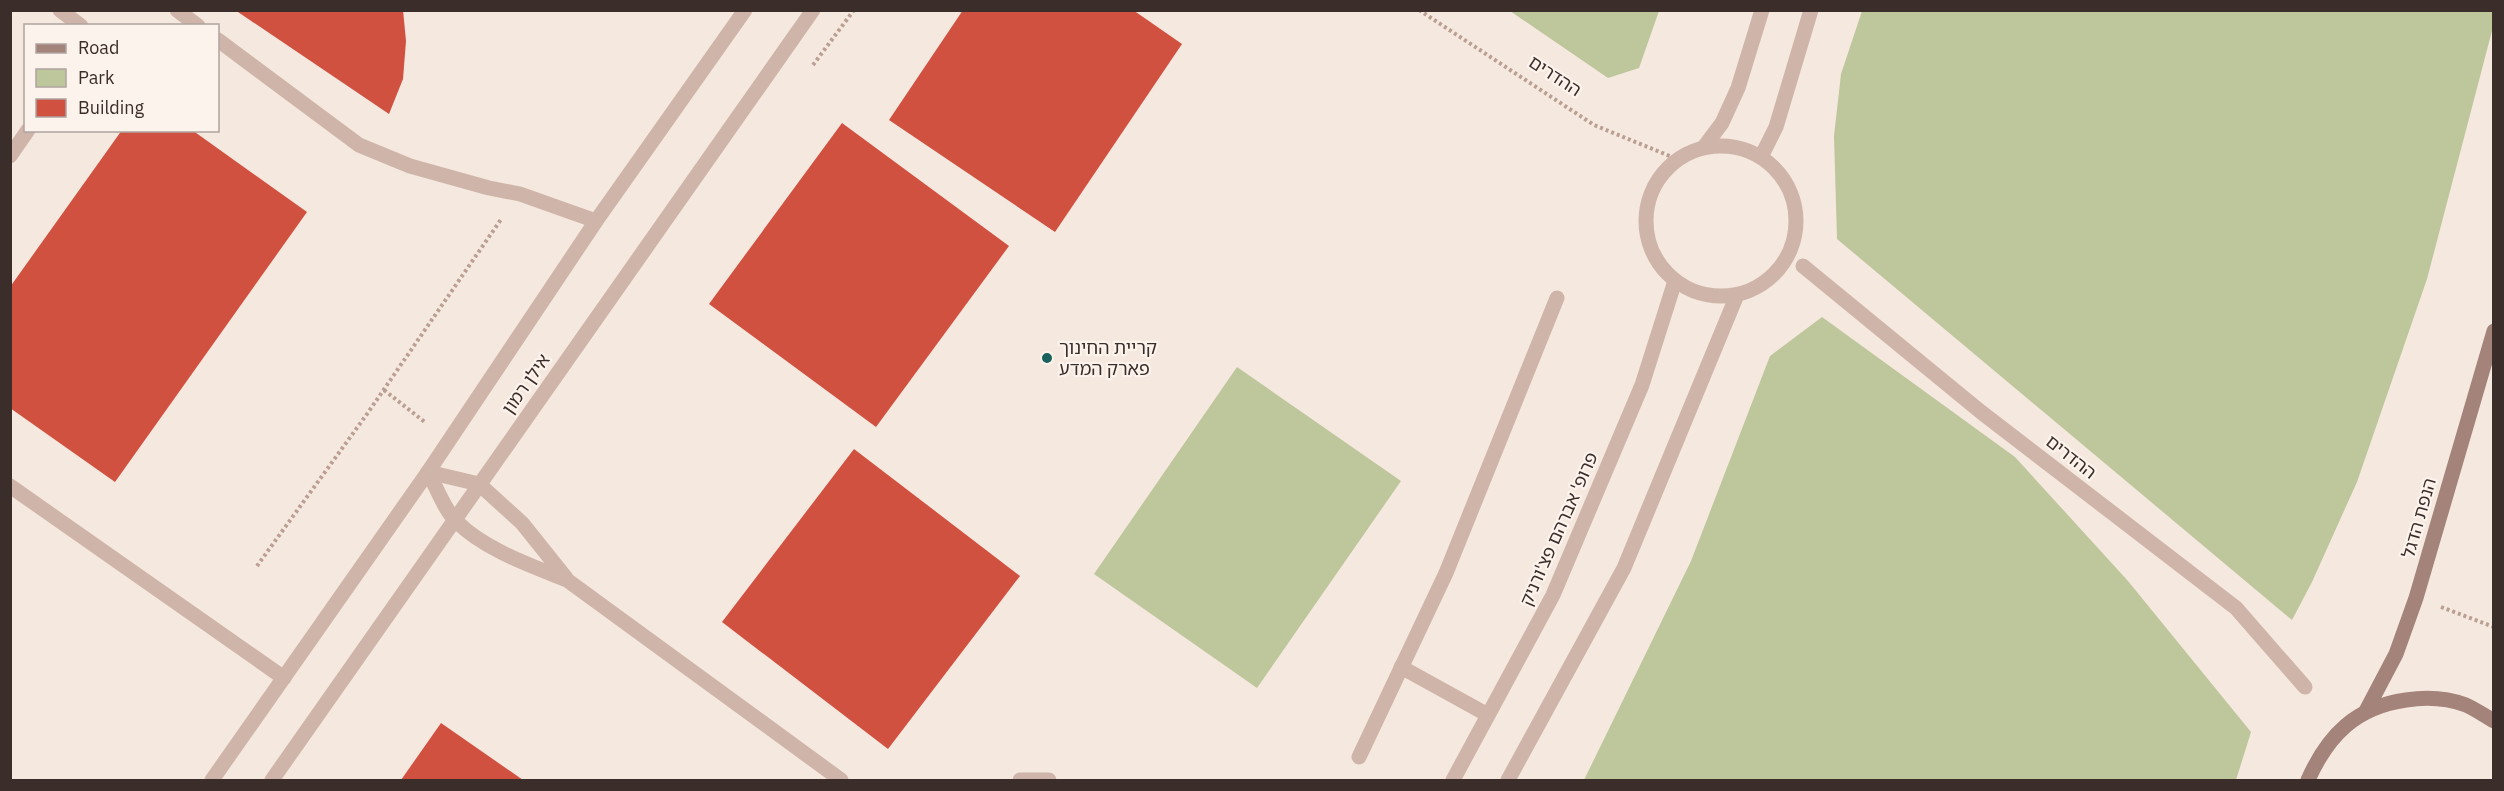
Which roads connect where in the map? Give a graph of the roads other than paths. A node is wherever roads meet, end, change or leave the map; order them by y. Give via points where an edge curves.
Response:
1 (60, 10) edge
2 (177, 10) edge
3 (745, 10) edge
4 (813, 10) edge
5 (1762, 10) edge
6 (1811, 10) edge
7 (78, 24) edge
8 (195, 24) edge
9 (219, 41) edge
10 (27, 132) edge
11 (1704, 147) junction
12 (10, 156) edge
13 (1761, 157) junction
14 (596, 221) junction
15 (1803, 266) dead end
16 (1675, 281) junction
17 (1737, 295) junction
18 (1557, 298) dead end
19 (2493, 331) edge
20 (428, 472) junction
21 (479, 484) junction
22 (10, 486) edge
23 (454, 520) junction
24 (567, 580) junction
25 (1401, 667) junction
26 (284, 678) junction
27 (2305, 687) dead end
28 (2366, 711) junction
29 (1488, 715) junction
30 (2493, 721) edge
31 (1359, 757) dead end
32 (212, 780) edge
33 (272, 780) edge
34 (841, 780) edge
35 (1020, 780) edge
36 (1049, 780) edge
37 (1453, 780) edge
38 (1508, 780) edge
39 (2308, 780) edge

1 - 7 street
2 - 8 street
3 - 14 street, אילן רמון
4 - 21 street, אילן רמון
5 - 11 street via 1738,88 1722,123
6 - 13 street via 1776,126
9 - 14 street via 359,145 410,166 520,194
10 - 12 street
11 - 13 street via 1743,148
11 - 16 street via 1677,159 1660,176 1650,197 1646,220 1649,244 1659,265
13 - 17 street via 1778,171 1790,190 1796,211 1795,234 1776,273 1758,287
14 - 20 street, אילן רמון
15 - 27 street, ההדרים via 1981,412 2236,608
16 - 17 street via 1694,292 1715,297
16 - 29 street, פרופ' אברהם פצ'ורניק via 1642,385 1554,595
17 - 38 street via 1624,568
18 - 25 street via 1446,573
19 - 28 main road, הנפת הדגל via 2416,598 2396,654
20 - 21 street
20 - 23 street
20 - 26 street, אילן רמון
21 - 23 street, אילן רמון
21 - 24 street via 522,523
22 - 26 street
23 - 24 street via 500,551
23 - 33 street, אילן רמון
24 - 34 street
25 - 29 street
25 - 31 street
26 - 32 street, אילן רמון
28 - 30 main road via 2426,697 2465,705
28 - 39 main road via 2332,739
29 - 37 street, פרופ' אברהם פצ'ורניק
35 - 36 street

